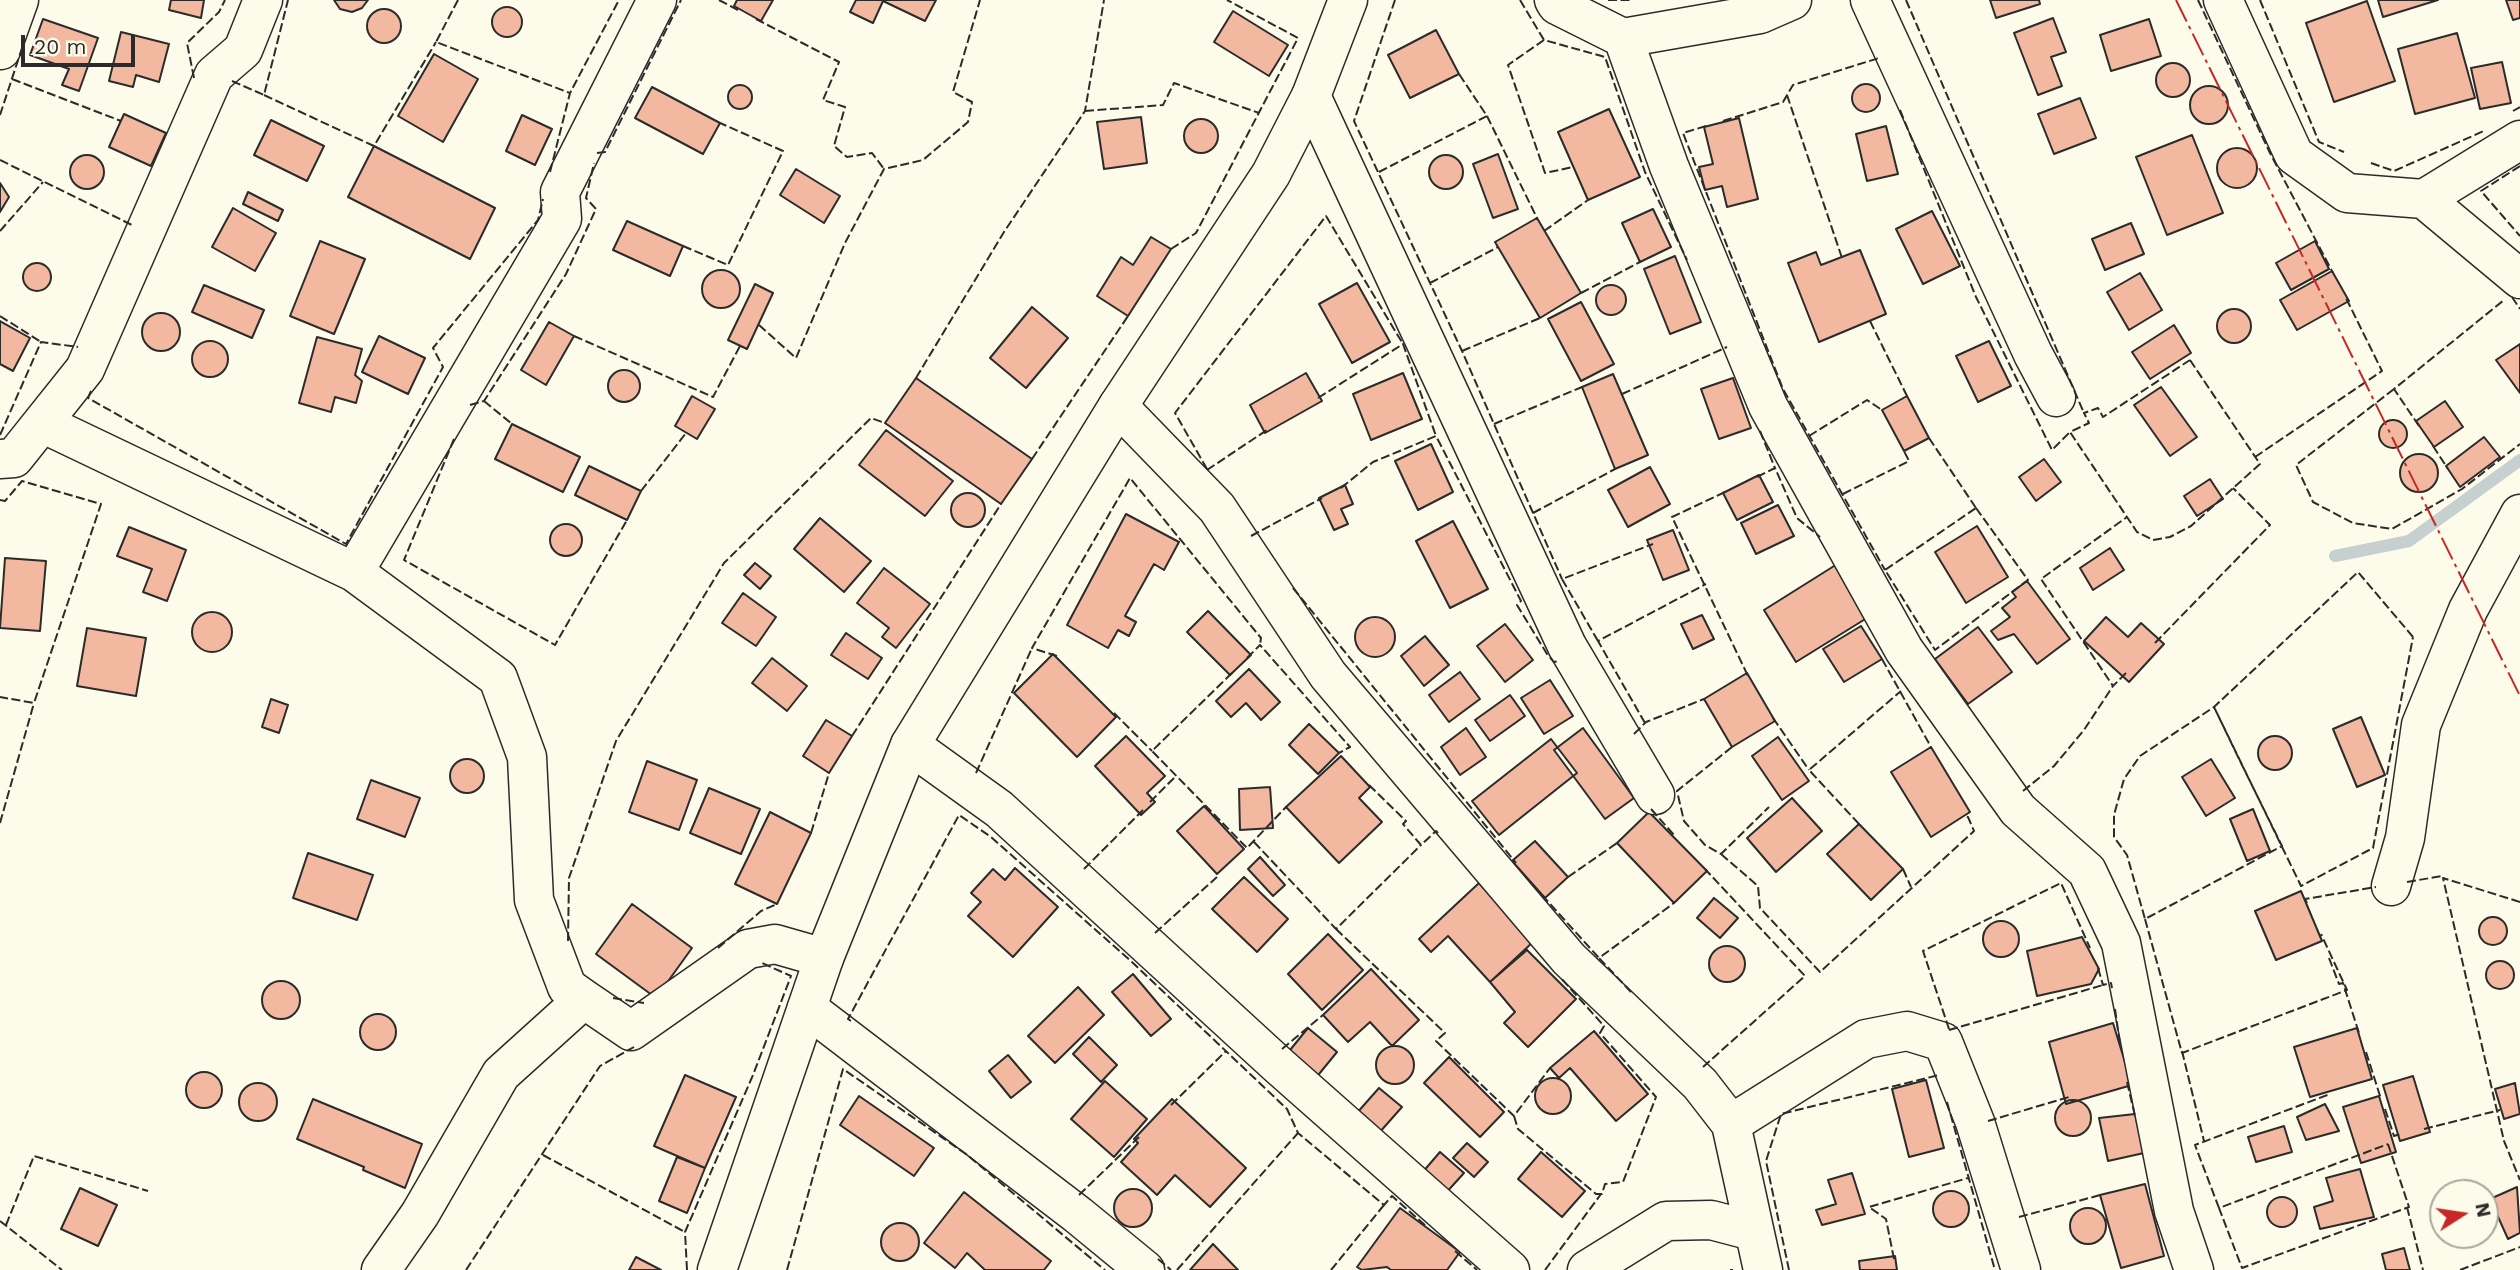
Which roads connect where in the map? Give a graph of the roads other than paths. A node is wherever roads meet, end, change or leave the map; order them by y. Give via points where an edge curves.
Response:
1 (19, 0) edge
2 (263, 0) edge
3 (657, 0) edge
4 (1348, 0) edge
5 (1554, 0) edge
6 (1792, 0) edge
7 (1870, 0) edge
8 (2223, 0) edge
9 (1623, 38) junction
10 (1, 50) edge
11 (1311, 96) junction
12 (2520, 140) edge
13 (2424, 199) junction
14 (2520, 279) edge
15 (2056, 397) dead end
16 (1118, 406) junction
17 (42, 423) junction
18 (0, 459) edge
19 (2520, 514) edge
20 (354, 572) junction
21 (910, 745) junction
22 (1656, 795) dead end
23 (2391, 886) dead end
24 (824, 958) junction
25 (584, 999) junction
26 (807, 1008) junction
27 (1731, 1124) junction
28 (1754, 1231) junction
29 (718, 1269) edge
30 (381, 1270) edge
31 (1145, 1270) edge
32 (1510, 1270) edge
33 (1587, 1270) edge
34 (1763, 1270) edge
35 (2021, 1270) edge
36 (2194, 1270) edge

1 - 10 street
2 - 17 street via 243,50 214,75 85,369
3 - 20 street via 560,192 562,219
4 - 11 street
5 - 9 street
6 - 9 street via 1760,14
7 - 15 street
8 - 13 street via 2294,155 2347,194
9 - 36 street via 1669,166 1768,406 1904,650 2018,810 2087,871 2121,943 2174,1211
11 - 16 street via 1271,174
11 - 22 street via 1567,646
12 - 13 street
13 - 14 street
16 - 21 street
16 - 27 street via 1217,508 1328,675 1569,959 1700,1084
17 - 18 street via 14,458
17 - 20 street
19 - 23 street via 2468,610 2421,725 2405,838
20 - 25 street via 498,678 527,757 534,900 567,987
21 - 24 street
21 - 32 street via 999,809
24 - 25 street via 775,944 748,948 631,1031
24 - 26 street
25 - 30 street via 501,1074 420,1214
26 - 29 street
26 - 31 street
27 - 28 street
27 - 35 street via 1867,1038 1907,1031 1943,1042 1975,1122
28 - 33 street via 1711,1220 1665,1221
28 - 34 street

